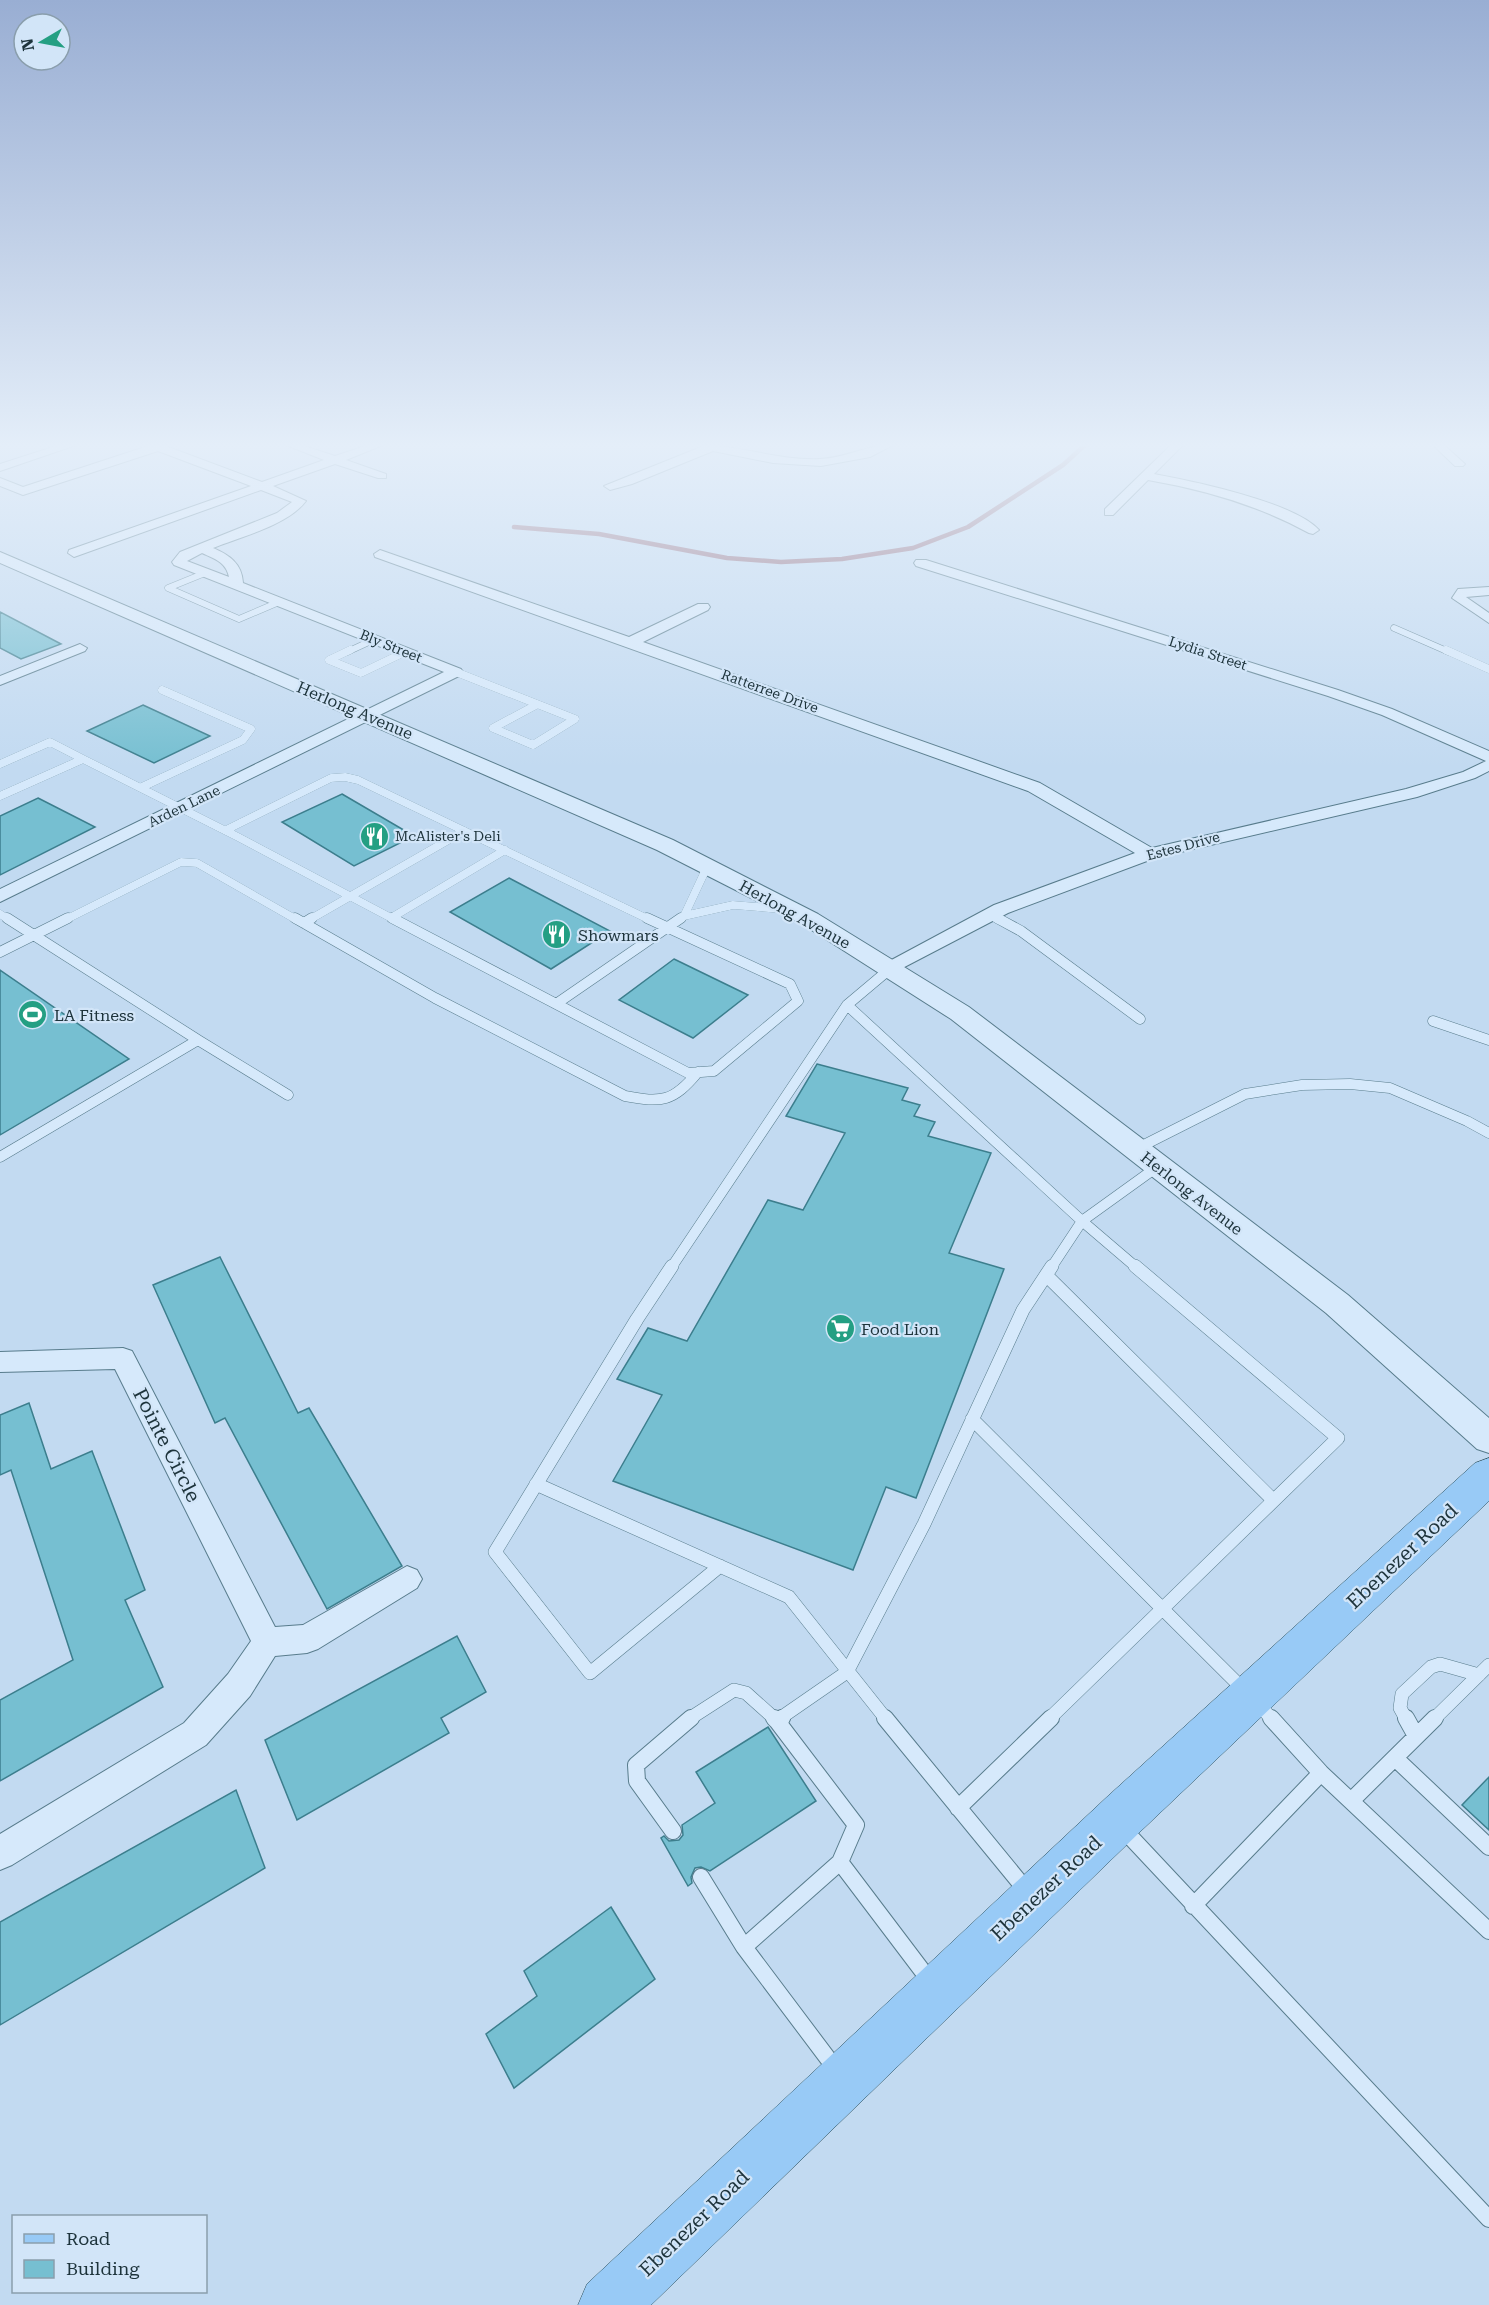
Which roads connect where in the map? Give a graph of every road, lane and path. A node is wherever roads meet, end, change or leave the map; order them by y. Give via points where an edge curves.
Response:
1 (191, 553) edge
2 (210, 553) edge
3 (380, 554) dead end
4 (0, 557) edge
5 (921, 563) dead end
6 (205, 573) junction
7 (236, 585) junction
8 (1489, 591) edge
9 (279, 602) junction
10 (703, 607) dead end
11 (1489, 620) edge
12 (1394, 628) dead end
13 (373, 640) junction
14 (631, 642) junction
15 (80, 648) dead end
16 (405, 652) junction
17 (1489, 669) edge
18 (456, 672) junction
19 (2, 678) edge
20 (162, 690) dead end
21 (536, 705) junction
22 (368, 715) junction
23 (1489, 758) edge
24 (83, 759) junction
25 (0, 764) edge
26 (1489, 765) edge
27 (142, 787) junction
28 (0, 795) edge
29 (181, 807) junction
30 (225, 830) junction
31 (464, 831) junction
32 (505, 850) junction
33 (1149, 854) junction
34 (707, 867) junction
35 (0, 896) edge
36 (351, 896) junction
37 (797, 911) junction
38 (0, 914) edge
39 (990, 915) junction
40 (684, 916) junction
41 (391, 918) junction
42 (304, 923) junction
43 (667, 928) junction
44 (32, 935) junction
45 (0, 952) edge
46 (891, 968) junction
47 (556, 1004) junction
48 (847, 1005) junction
49 (1140, 1019) dead end
50 (1433, 1021) dead end
51 (198, 1040) junction
52 (1489, 1041) edge
53 (698, 1072) junction
54 (288, 1095) dead end
55 (1489, 1133) edge
56 (0, 1157) edge
57 (1146, 1158) junction
58 (1082, 1221) junction
59 (1046, 1275) junction
60 (0, 1362) edge
61 (972, 1419) junction
62 (1489, 1439) edge
63 (1489, 1475) edge
64 (536, 1484) junction
65 (1273, 1500) junction
66 (720, 1566) junction
67 (407, 1580) dead end
68 (1161, 1608) junction
69 (267, 1642) junction
70 (1484, 1670) edge
71 (847, 1672) junction
72 (1251, 1696) junction
73 (777, 1721) junction
74 (1416, 1736) junction
75 (1395, 1758) junction
76 (1321, 1773) junction
77 (1352, 1801) junction
78 (958, 1808) junction
79 (1116, 1821) junction
80 (673, 1831) dead end
81 (1489, 1846) edge
82 (0, 1853) edge
83 (840, 1862) junction
84 (701, 1877) dead end
85 (1034, 1899) junction
86 (1193, 1906) junction
87 (1489, 1931) edge
88 (744, 1947) junction
89 (937, 1990) junction
90 (844, 2080) junction
91 (1489, 2219) edge
92 (608, 2305) edge

1 - 6 street, Bly Street via 180,561
2 - 7 street via 233,565
3 - 14 street, Ratterree Drive
4 - 22 street, Herlong Avenue
5 - 23 street, Lydia Street via 1333,693 1387,712
6 - 7 street, Bly Street
6 - 9 lane via 168,588 239,619
7 - 9 street, Bly Street
8 - 11 street via 1463,592 1459,598
9 - 13 street, Bly Street
10 - 14 street
12 - 17 lane
13 - 16 street, Bly Street
13 - 16 lane via 329,660 361,673
14 - 33 street, Ratterree Drive via 1034,787
15 - 19 street
16 - 18 street, Bly Street
18 - 21 lane
18 - 22 street, Bly Street
20 - 27 lane via 251,729 243,740
21 - 21 lane via 575,719 533,745 493,728
22 - 29 street, Arden Lane
22 - 34 street, Herlong Avenue
24 - 25 lane via 50,742
24 - 27 lane
24 - 28 lane
26 - 33 street, Estes Drive via 1469,776 1411,793
27 - 29 lane
29 - 30 lane
29 - 35 street, Arden Lane
30 - 31 lane via 331,778 345,777
30 - 36 lane
31 - 32 lane
31 - 36 lane
32 - 41 lane
32 - 43 lane
33 - 39 street, Estes Drive
34 - 37 street, Herlong Avenue
34 - 40 lane
36 - 41 lane
36 - 42 lane
37 - 40 lane via 734,905
37 - 46 street, Herlong Avenue
38 - 44 lane
39 - 46 street, Estes Drive
39 - 49 lane via 1021,931
40 - 43 lane
41 - 47 lane
42 - 44 lane via 197,863 181,862
42 - 53 lane via 435,998 625,1096 669,1100 682,1092
43 - 47 lane
43 - 53 lane via 790,984 798,1001 714,1071
44 - 45 lane
44 - 51 lane
46 - 48 lane
46 - 57 street, Herlong Avenue via 960,1013
47 - 53 lane via 688,1073
48 - 58 lane
48 - 64 lane via 637,1319
50 - 52 lane
51 - 54 lane
51 - 56 lane
55 - 57 lane via 1390,1088 1302,1085 1245,1094
57 - 58 lane
57 - 62 street, Herlong Avenue via 1337,1304
58 - 59 lane
58 - 65 lane via 1338,1438
59 - 61 lane via 1023,1310
59 - 65 lane
60 - 69 street, Pointe Circle via 123,1358
61 - 68 lane
61 - 71 lane via 924,1524
63 - 72 main road, Ebenezer Road
64 - 66 lane
64 - 66 lane via 495,1552 590,1673
65 - 68 lane
66 - 71 lane via 789,1597
67 - 69 street via 307,1639
68 - 72 lane
68 - 78 lane
69 - 82 street via 239,1685 195,1734
70 - 74 lane
70 - 74 lane via 1440,1664 1431,1667 1402,1694 1400,1708
71 - 73 lane
71 - 78 lane
72 - 76 lane
72 - 79 main road, Ebenezer Road
73 - 80 lane via 746,1693 734,1690 683,1723 636,1765 637,1781
73 - 83 lane via 856,1825
74 - 75 lane
75 - 77 lane
75 - 81 lane
76 - 77 lane
76 - 86 lane
77 - 87 lane
78 - 85 lane
79 - 85 main road, Ebenezer Road
79 - 86 lane
83 - 88 lane
83 - 89 lane
84 - 88 lane
85 - 89 main road, Ebenezer Road
86 - 91 lane
88 - 90 lane
89 - 90 main road, Ebenezer Road
90 - 92 main road, Ebenezer Road

